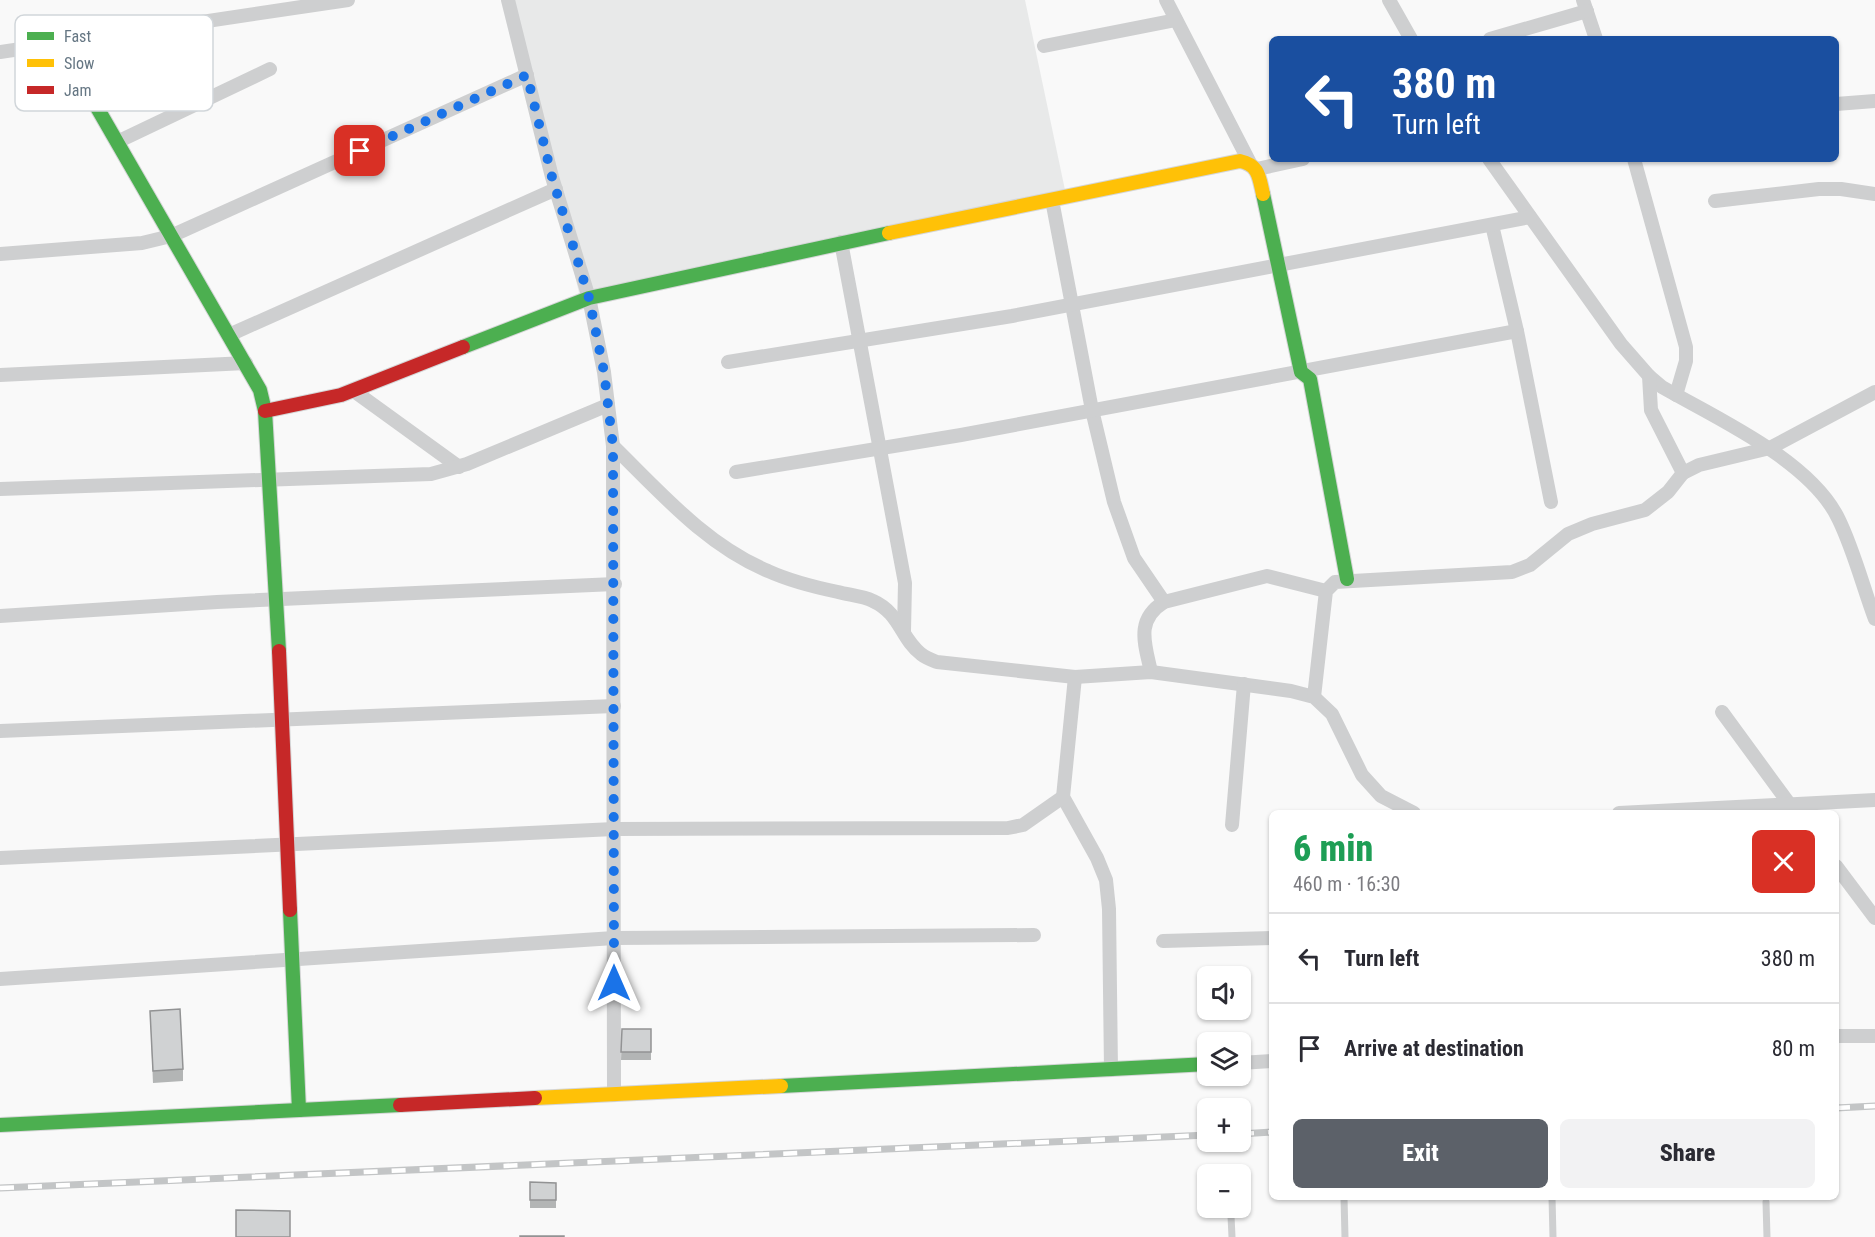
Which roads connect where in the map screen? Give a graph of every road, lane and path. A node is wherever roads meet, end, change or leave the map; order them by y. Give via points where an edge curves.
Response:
1 (348, 0) edge
2 (508, 0) edge
3 (1166, 0) edge
4 (1389, 0) edge
5 (1585, 6) edge
6 (1176, 20) junction
7 (213, 21) edge
8 (1409, 36) edge
9 (1499, 36) edge
10 (1595, 36) edge
11 (1044, 46) dead end
12 (15, 50) edge
13 (0, 52) edge
14 (270, 69) dead end
15 (527, 75) junction
16 (213, 96) edge
17 (1875, 101) edge
18 (1839, 104) edge
19 (99, 111) edge
20 (182, 111) edge
21 (117, 142) junction
22 (1282, 162) edge
23 (1491, 162) edge
24 (1635, 162) edge
25 (1253, 166) junction
26 (556, 189) junction
27 (1875, 194) edge
28 (1053, 200) junction
29 (1715, 201) dead end
30 (1530, 217) junction
31 (1492, 225) junction
32 (171, 236) junction
33 (841, 242) junction
34 (0, 254) edge
35 (1280, 266) junction
36 (589, 298) junction
37 (1073, 304) junction
38 (1517, 331) junction
39 (230, 335) junction
40 (860, 340) junction
41 (728, 362) dead end
42 (246, 363) junction
43 (1301, 372) junction
44 (0, 375) edge
45 (1649, 376) junction
46 (354, 391) junction
47 (1875, 392) edge
48 (1676, 395) junction
49 (608, 405) junction
50 (1092, 410) junction
51 (264, 411) junction
52 (613, 446) junction
53 (1770, 448) junction
54 (880, 449) junction
55 (459, 467) junction
56 (736, 472) dead end
57 (1683, 473) junction
58 (270, 481) junction
59 (0, 489) edge
60 (1551, 502) dead end
61 (1347, 579) junction
62 (615, 584) junction
63 (1326, 591) junction
64 (277, 600) junction
65 (1164, 602) junction
66 (0, 616) edge
67 (1875, 619) edge
68 (904, 631) junction
69 (1151, 672) junction
70 (1075, 677) junction
71 (1244, 684) junction
72 (1314, 697) junction
73 (615, 706) junction
74 (1722, 712) dead end
75 (282, 719) junction
76 (0, 731) edge
77 (1063, 797) junction
78 (1875, 800) edge
79 (1793, 808) edge
80 (1408, 810) edge
81 (1736, 810) edge
82 (1232, 825) dead end
83 (614, 829) junction
84 (287, 844) junction
85 (0, 858) edge
86 (1839, 870) edge
87 (1875, 918) edge
88 (1034, 935) dead end
89 (614, 938) junction
90 (1269, 938) edge
91 (1163, 941) dead end
92 (293, 960) junction
93 (0, 980) edge
94 (1839, 1036) edge
95 (1875, 1036) edge
96 (1269, 1061) edge
97 (1251, 1062) edge
98 (1197, 1065) edge
99 (1112, 1070) junction
100 (614, 1095) junction
101 (299, 1110) junction
102 (0, 1125) edge
103 (1344, 1200) edge
104 (1551, 1200) edge
105 (1766, 1202) dead end
106 (1231, 1218) edge
107 (1232, 1237) edge
108 (1345, 1237) edge
109 (1553, 1237) edge
110 (1767, 1237) edge

1 - 7 street
2 - 15 street
3 - 6 street
4 - 8 street
5 - 9 street
5 - 10 street
6 - 11 street
6 - 25 street
12 - 13 street
14 - 16 street
15 - 26 street
15 - 32 street
17 - 18 street
19 - 21 street
20 - 21 street
21 - 32 street
22 - 25 street
23 - 30 street
24 - 48 street via 1686,347
25 - 28 street via 1231,162
25 - 35 street
26 - 36 street
26 - 39 street
27 - 29 street via 1819,189
28 - 33 street
28 - 37 street
30 - 31 street
30 - 45 street via 1621,344
31 - 35 street
31 - 38 street
32 - 34 street via 142,243
32 - 39 street
33 - 36 street
33 - 40 street
35 - 37 street
35 - 43 street
36 - 46 street
36 - 49 street
37 - 40 street
37 - 50 street
38 - 43 street
38 - 60 street
39 - 42 street
40 - 41 street
40 - 54 street
42 - 44 street
42 - 51 street via 260,390
43 - 50 street
43 - 61 street via 1310,379
45 - 48 street
45 - 57 street via 1651,410
46 - 51 street
46 - 55 street
47 - 53 street
48 - 53 street
49 - 52 street
49 - 55 street
50 - 54 street
50 - 65 street via 1123,532 1134,558
51 - 58 street
52 - 62 street
52 - 68 street via 694,525 717,542 768,572 872,600 885,608
53 - 57 street via 1699,465
53 - 67 street via 1829,502 1839,519
54 - 56 street
54 - 68 street via 905,583
55 - 58 street via 431,474
57 - 61 street via 1668,492 1645,510 1568,534 1530,565 1512,572
58 - 59 street
58 - 64 street
61 - 63 street via 1335,582
62 - 64 street
62 - 73 street
63 - 65 street via 1267,576
63 - 72 street
64 - 66 street
64 - 75 street
65 - 69 street via 1146,619 1145,643
68 - 70 street via 921,654 937,662
69 - 70 street
69 - 71 street
70 - 77 street
71 - 72 street
71 - 82 street
72 - 80 street via 1332,714 1362,775 1381,796
73 - 75 street
73 - 83 street
74 - 79 street
75 - 76 street
75 - 84 street
77 - 83 street via 1023,825 1008,828
77 - 99 street via 1106,880
78 - 79 street
79 - 81 street
83 - 84 street
83 - 89 street
84 - 85 street
84 - 92 street
86 - 87 street
88 - 89 street
89 - 92 street
89 - 100 street
90 - 91 street
92 - 93 street
92 - 101 street
94 - 95 street
96 - 97 street
98 - 99 street
99 - 100 street
100 - 101 street
101 - 102 street
103 - 108 lane
104 - 109 lane
105 - 110 lane
106 - 107 lane

